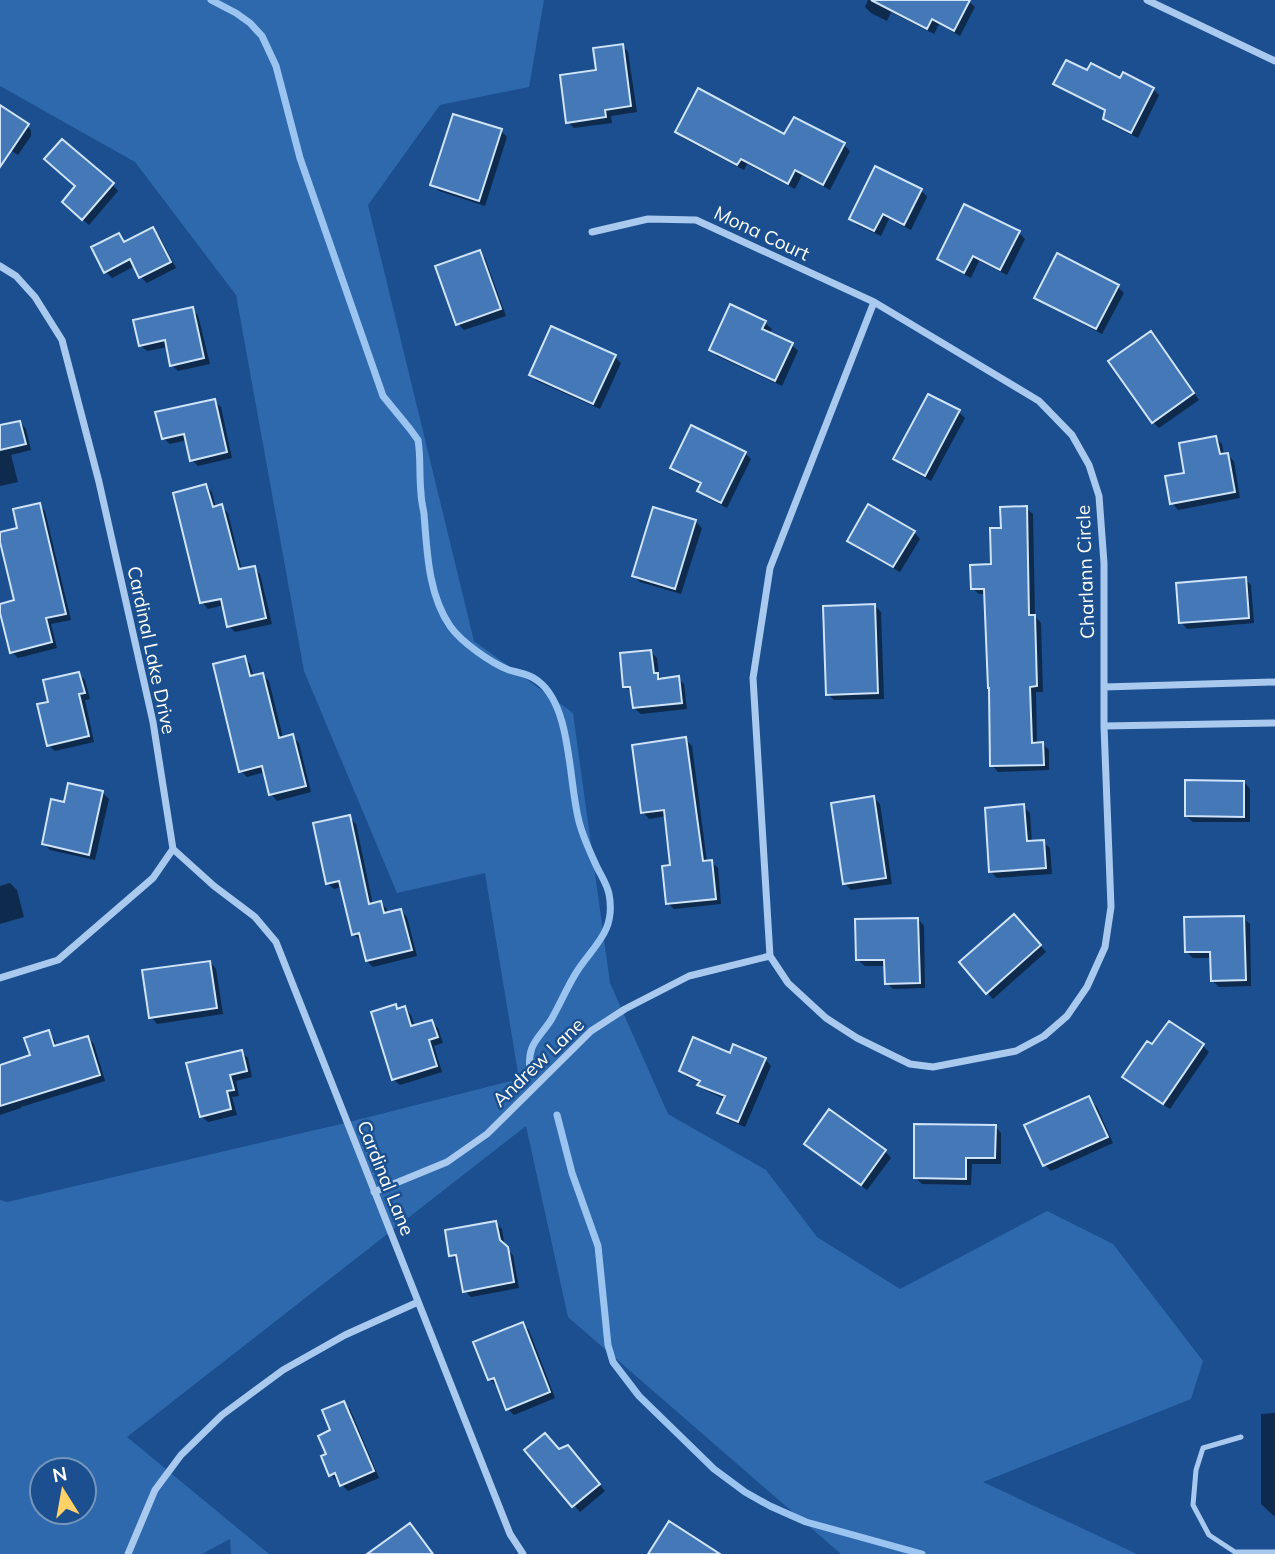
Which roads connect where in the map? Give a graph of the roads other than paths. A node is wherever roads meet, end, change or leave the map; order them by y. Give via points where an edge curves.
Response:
1 (1147, 0) edge
2 (1275, 61) edge
3 (592, 232) dead end
4 (0, 265) edge
5 (874, 302) junction
6 (1275, 682) edge
7 (1104, 687) junction
8 (1275, 723) edge
9 (1104, 726) junction
10 (173, 849) junction
11 (770, 956) junction
12 (0, 978) edge
13 (374, 1192) junction
14 (418, 1302) junction
15 (1241, 1437) dead end
16 (1275, 1552) edge
17 (128, 1554) edge
18 (523, 1554) edge

1 - 2 street
3 - 5 street, Mona Court via 648,219 696,220
4 - 10 street, Cardinal Lake Drive via 35,297 62,340 153,722
5 - 7 street, Charlann Circle via 1040,401 1072,435 1099,496
5 - 11 street via 769,568 753,678
6 - 7 street
7 - 9 street, Charlann Circle
8 - 9 street
9 - 11 street, Charlann Circle via 1111,907 1105,947 1087,987 1067,1016 1044,1036 1016,1051 933,1067 910,1064 826,1018 788,983
10 - 12 street via 153,878 58,960
10 - 13 street, Cardinal Lane via 255,918 276,942
11 - 13 street, Andrew Lane via 689,975 625,1009 591,1031 487,1134 447,1163
13 - 14 street, Cardinal Lane
14 - 17 street via 283,1370 222,1415 181,1455 155,1490
14 - 18 street, Cardinal Lane via 510,1534
15 - 16 lane via 1203,1448 1193,1506 1209,1535 1235,1552

